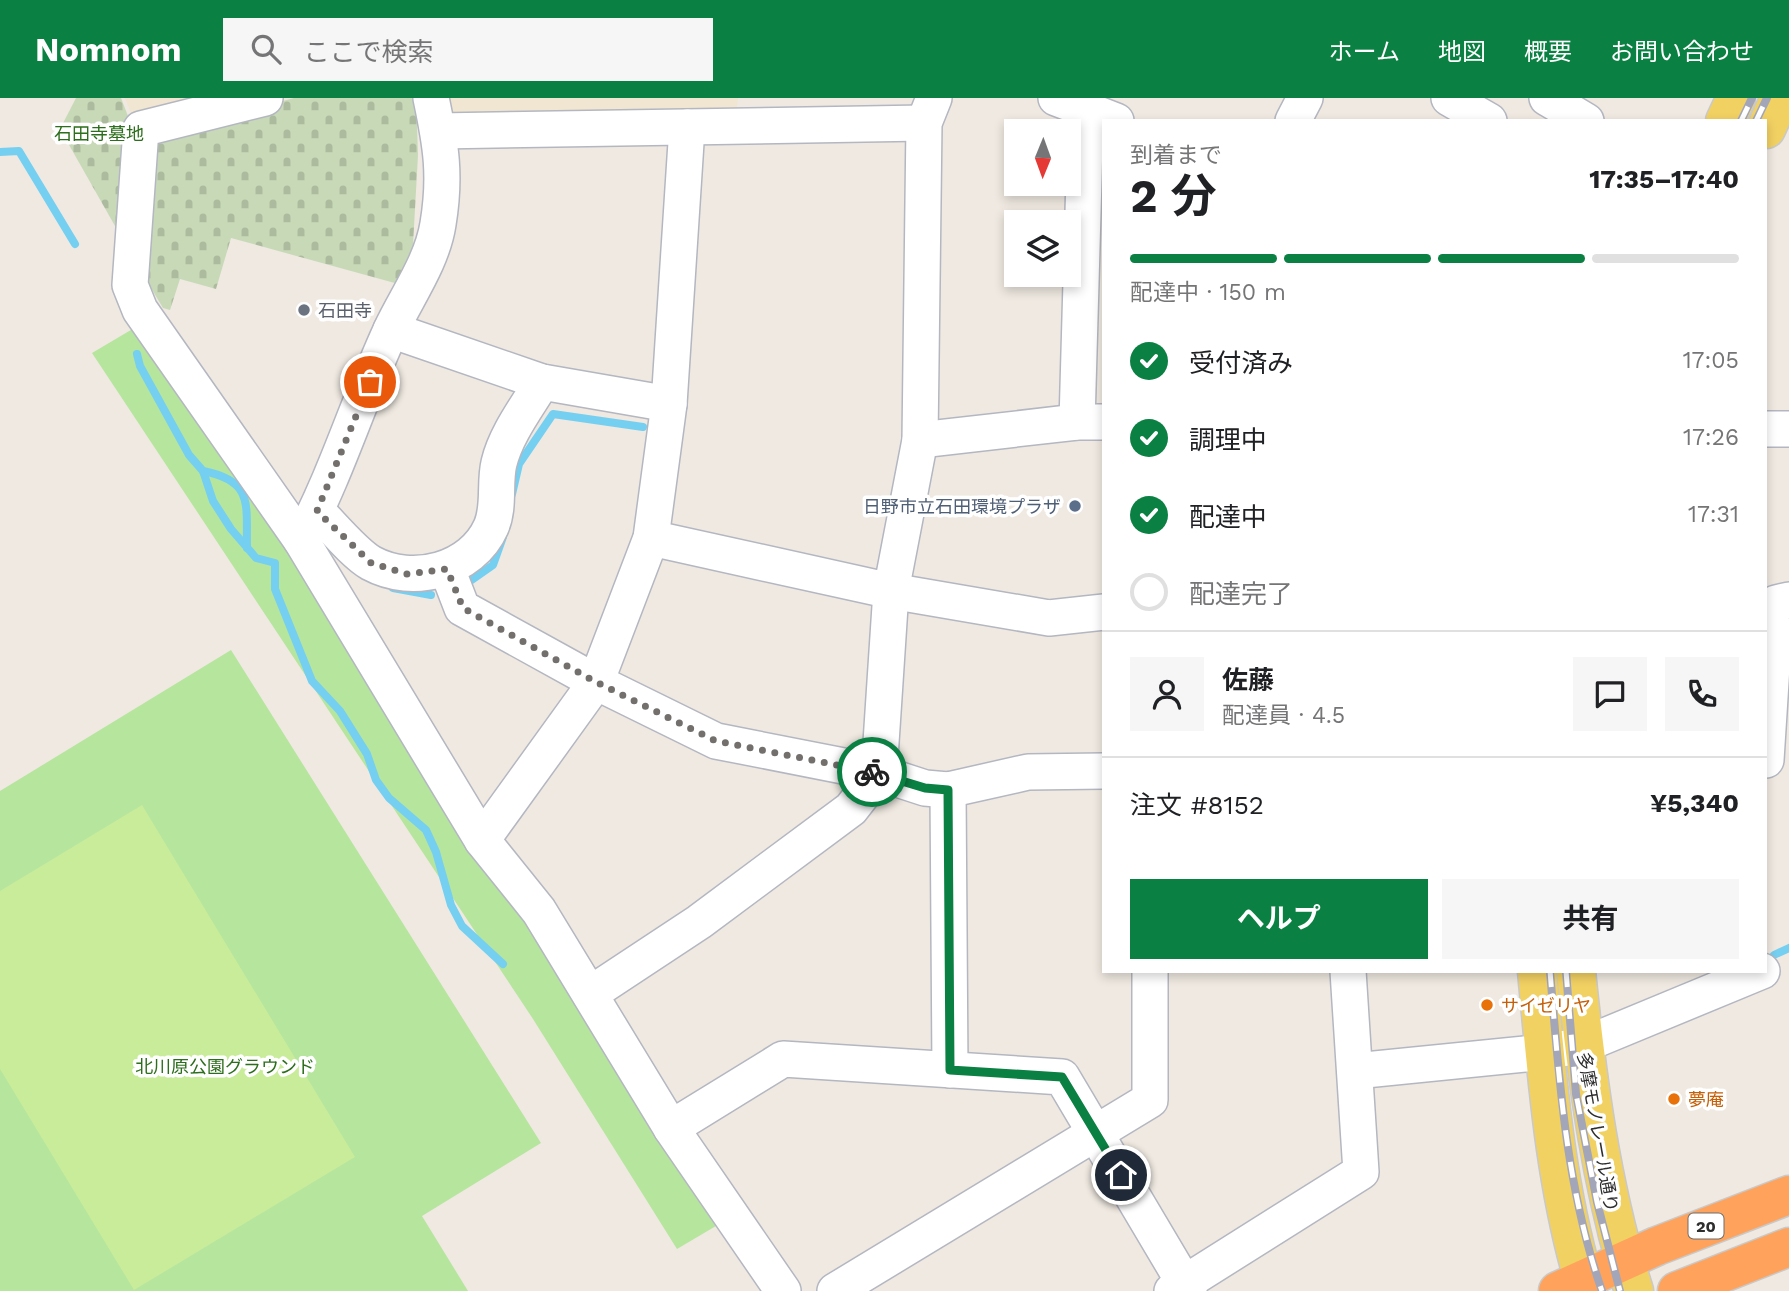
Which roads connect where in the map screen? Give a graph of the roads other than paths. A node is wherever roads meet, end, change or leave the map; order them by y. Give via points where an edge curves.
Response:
1 (265, 98) edge
2 (1305, 98) edge
3 (1449, 98) edge
4 (1547, 98) edge
5 (1736, 98) edge
6 (1780, 98) edge
7 (1086, 109) edge
8 (929, 111) edge
9 (744, 112) edge
10 (434, 114) edge
11 (1294, 119) edge
12 (1486, 119) edge
13 (1583, 119) edge
14 (1727, 119) edge
15 (687, 127) junction
16 (1767, 127) edge
17 (391, 330) junction
18 (542, 382) junction
19 (669, 404) junction
20 (1090, 422) edge
21 (1767, 429) edge
22 (1789, 429) edge
23 (920, 440) junction
24 (309, 526) junction
25 (651, 537) junction
26 (447, 569) junction
27 (891, 591) junction
28 (1789, 600) edge
29 (1102, 612) edge
30 (596, 682) junction
31 (1767, 744) edge
32 (1102, 771) edge
33 (878, 773) junction
34 (948, 790) junction
35 (482, 840) junction
36 (1789, 960) edge
37 (1767, 969) edge
38 (1150, 973) edge
39 (1348, 973) edge
40 (1537, 973) edge
41 (1576, 973) edge
42 (1756, 973) edge
43 (590, 994) junction
44 (1583, 1045) junction
45 (1545, 1052) junction
46 (950, 1070) junction
47 (1355, 1071) junction
48 (671, 1128) junction
49 (1095, 1132) junction
50 (1789, 1195) edge
51 (1789, 1247) edge
52 (1629, 1276) edge
53 (1576, 1287) edge
54 (1182, 1288) edge
55 (783, 1291) edge
56 (835, 1291) edge
57 (1677, 1291) edge

1 - 24 street via 141,129 130,285 140,310
2 - 11 street
3 - 12 street
4 - 13 street
5 - 14 main road
6 - 16 main road
7 - 20 street
8 - 9 street
8 - 23 street
9 - 15 street
10 - 15 street
10 - 17 street via 444,168 438,227 419,278
15 - 19 street
17 - 18 street
17 - 24 street
18 - 19 street
18 - 26 street via 499,463 492,525 477,551
19 - 25 street
20 - 23 street
21 - 22 street
23 - 27 street
24 - 26 street via 371,563 407,574
24 - 35 street
25 - 27 street
25 - 30 street
26 - 30 street via 463,608
27 - 29 street via 1049,618
27 - 33 street
28 - 31 street via 1776,603
30 - 33 street via 716,741
30 - 35 street
32 - 34 street via 1028,772
33 - 34 street
33 - 43 street via 851,809 699,922
34 - 46 street
35 - 43 street via 538,911
36 - 37 street
38 - 49 street via 1150,1100
39 - 47 street
40 - 45 main road
41 - 44 main road, 多摩モノレール通り
42 - 44 street
43 - 48 street
44 - 45 street
44 - 52 main road, 多摩モノレール通り via 1606,1185
45 - 47 street
45 - 53 main road
46 - 48 street via 783,1059
46 - 49 street via 1062,1077
47 - 54 street via 1361,1172
48 - 55 street
49 - 54 street
49 - 56 street
50 - 52 highway, 20
51 - 57 highway
52 - 53 highway, 20

